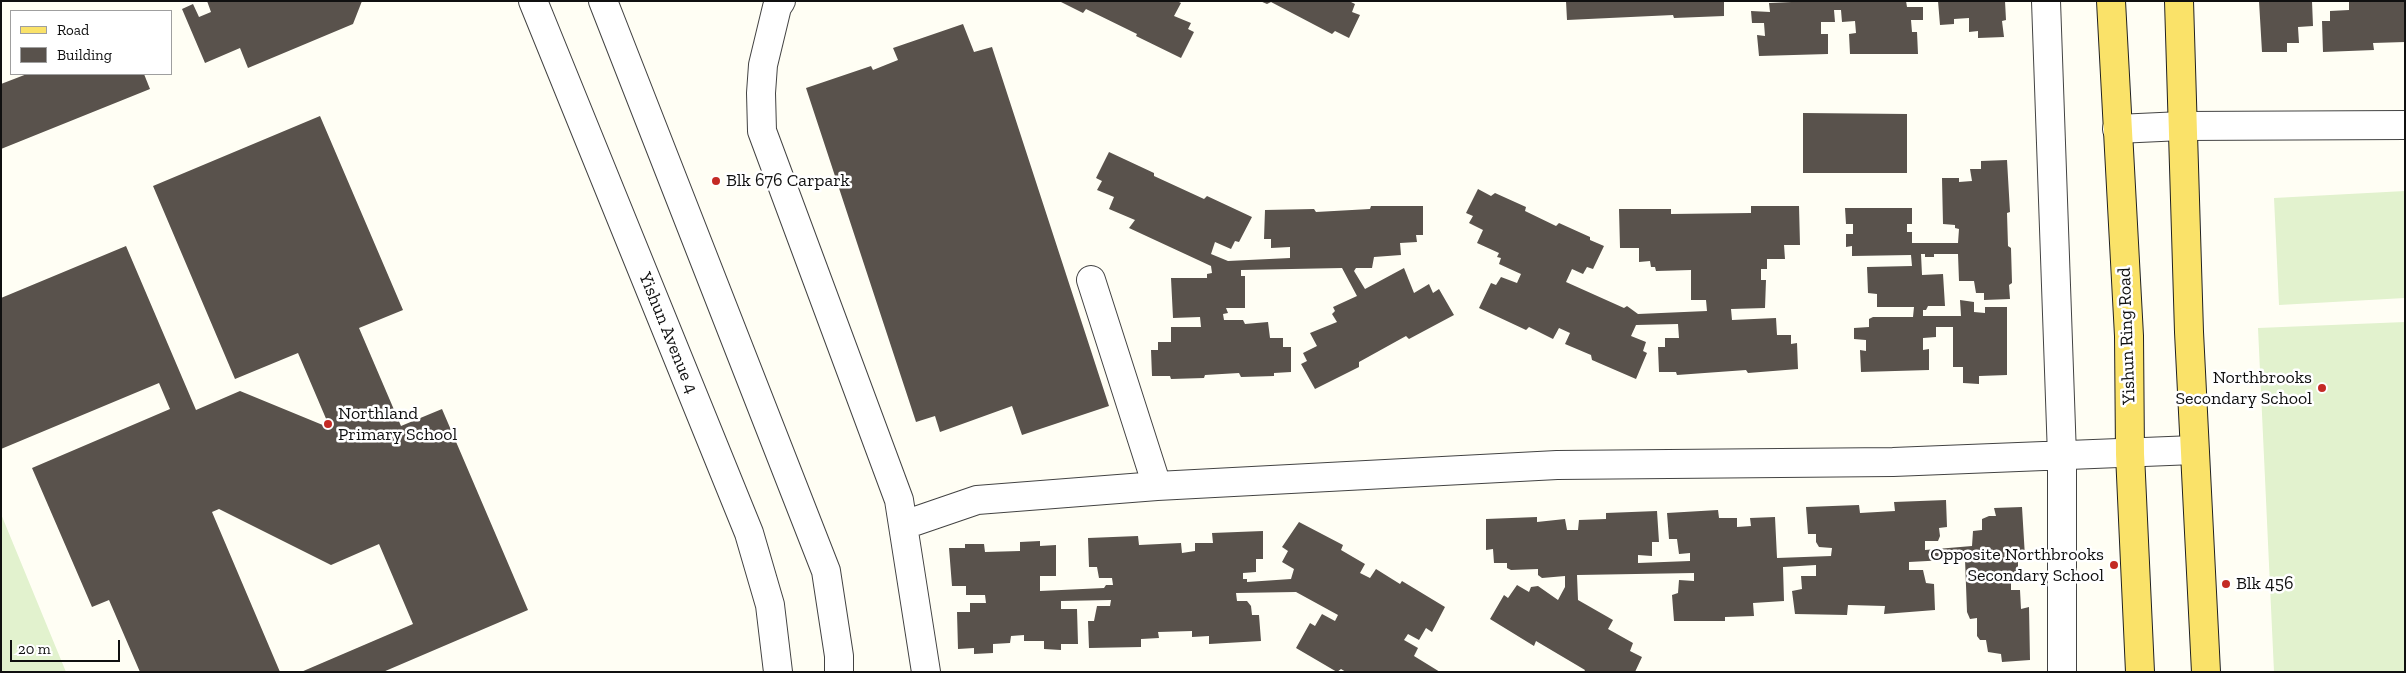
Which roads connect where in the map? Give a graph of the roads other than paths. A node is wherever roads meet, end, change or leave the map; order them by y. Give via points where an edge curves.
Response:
1 (603, 1) edge
2 (781, 1) edge
3 (2046, 1) edge
4 (2111, 1) edge
5 (2179, 1) edge
6 (534, 2) edge
7 (2405, 125) edge
8 (2182, 126) junction
9 (2117, 129) junction
10 (1091, 280) dead end
11 (2194, 450) junction
12 (2130, 454) junction
13 (2062, 456) junction
14 (1157, 486) junction
15 (904, 525) junction
16 (778, 672) edge
17 (839, 672) edge
18 (926, 672) edge
19 (2062, 672) edge
20 (2140, 672) edge
21 (2206, 672) edge

1 - 17 street via 826,571
2 - 15 street via 763,65 762,131 899,500
3 - 13 street
4 - 9 main road, Yishun Ring Road
5 - 8 main road
6 - 16 street, Yishun Avenue 4 via 749,533 770,605
7 - 8 street
8 - 9 street
8 - 11 main road
9 - 12 main road, Yishun Ring Road via 2130,336
10 - 14 street
11 - 12 street
11 - 21 main road
12 - 13 street
12 - 20 main road, Yishun Ring Road
13 - 14 street via 1893,462 1557,465
13 - 19 street
14 - 15 street via 978,500
15 - 18 street

